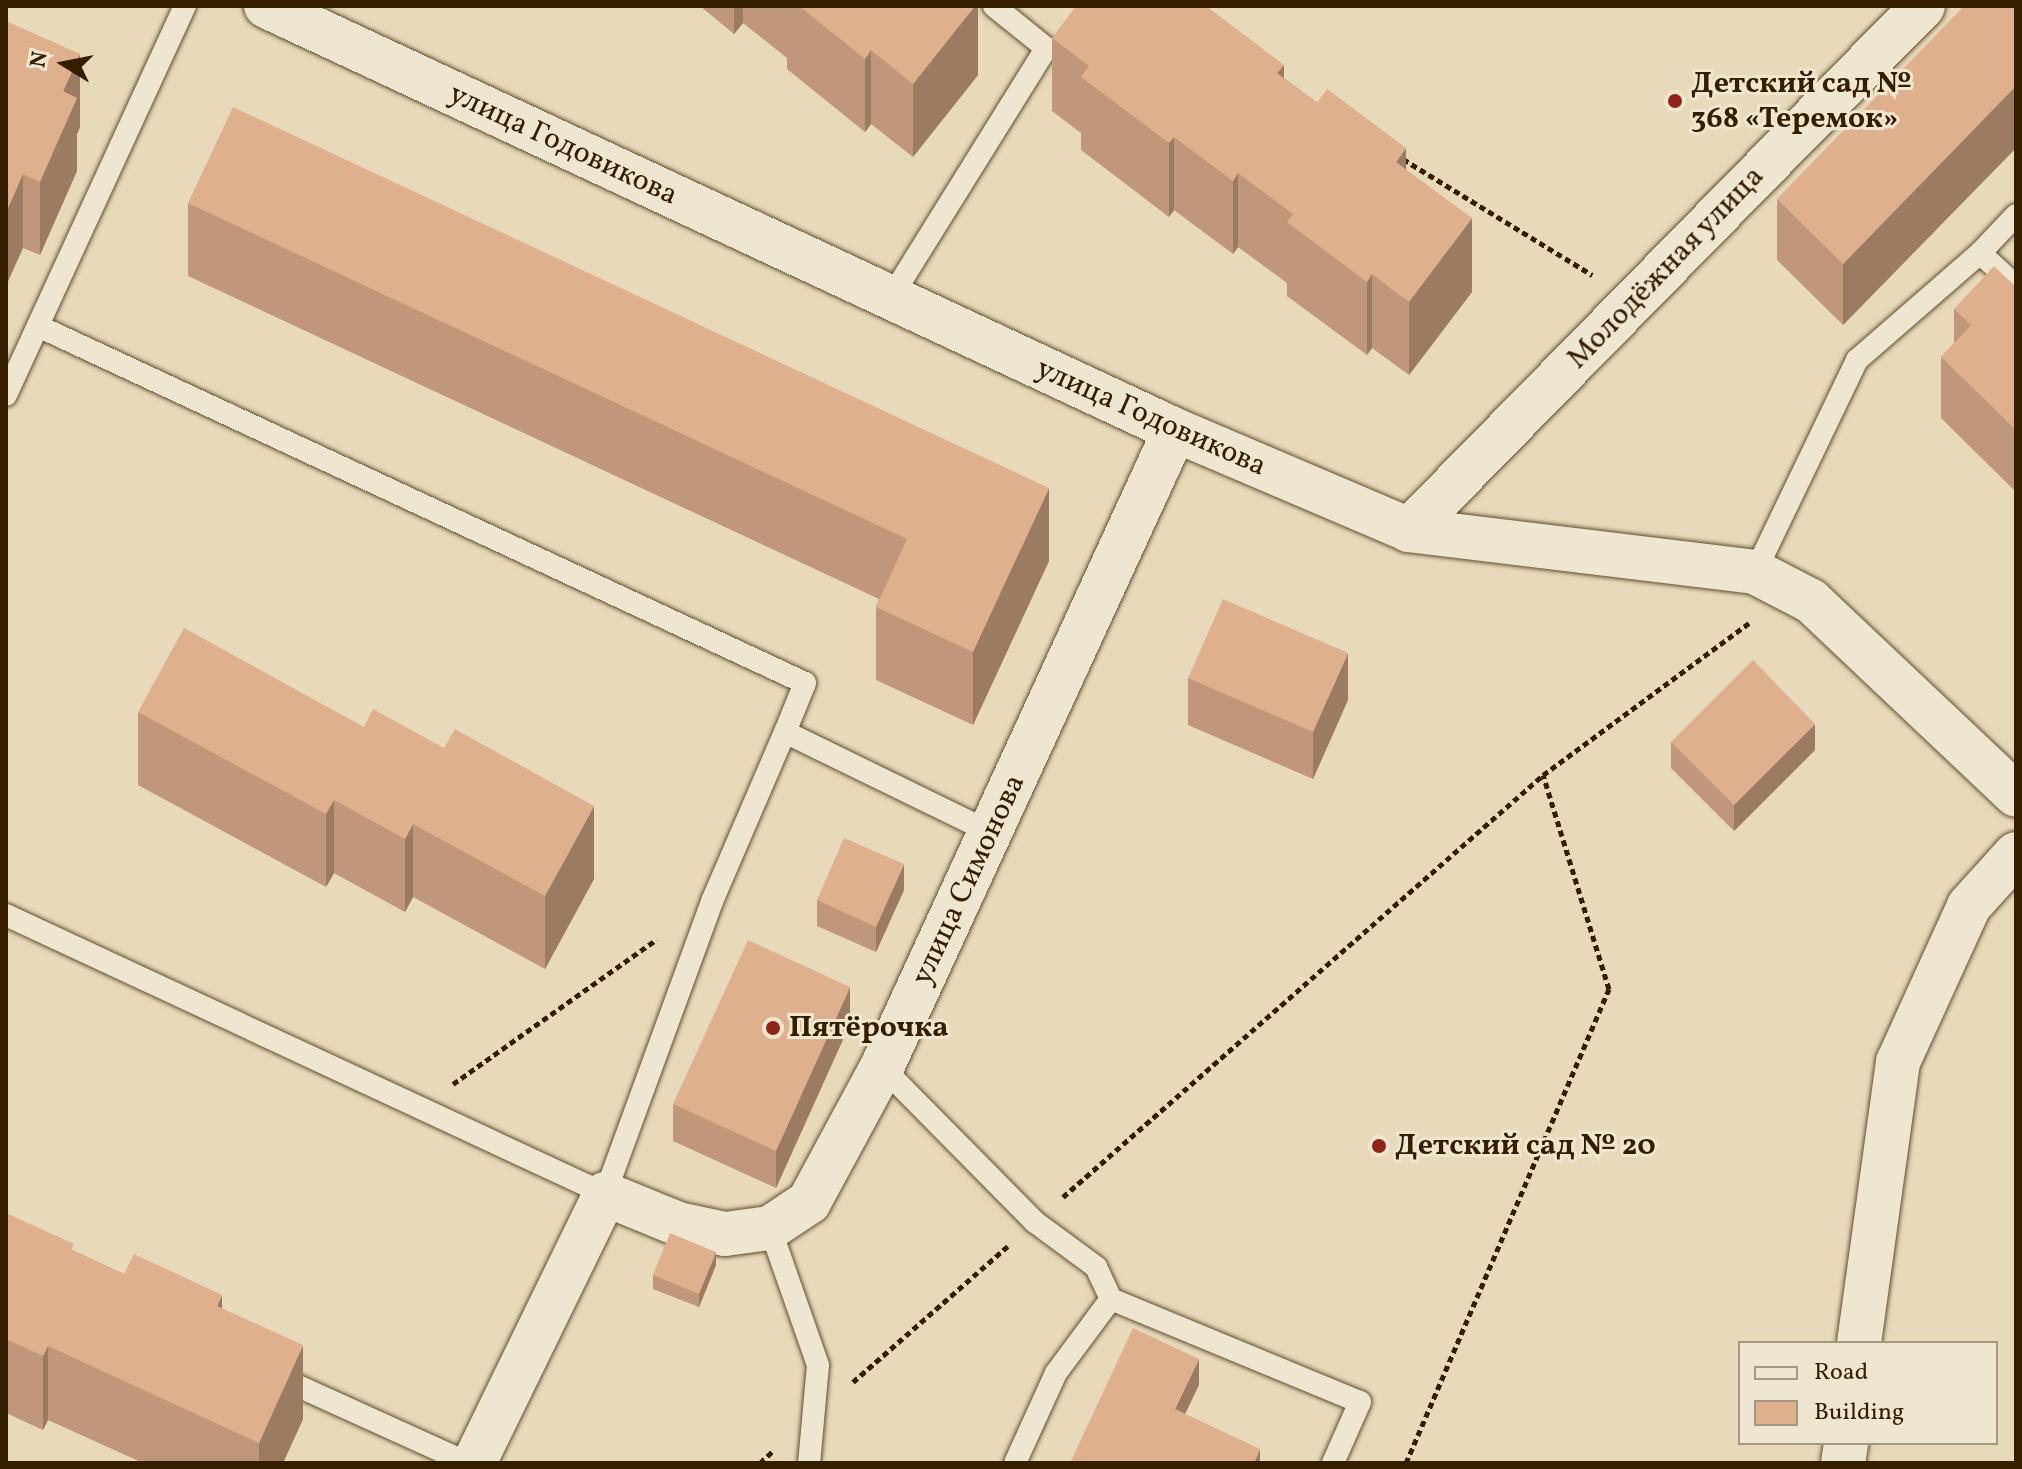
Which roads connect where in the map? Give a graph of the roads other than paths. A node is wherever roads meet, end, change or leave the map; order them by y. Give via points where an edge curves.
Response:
1 (185, 6) edge
2 (266, 6) edge
3 (994, 6) edge
4 (1923, 6) edge
5 (1064, 27) edge
6 (1046, 48) junction
7 (2016, 215) edge
8 (1980, 253) junction
9 (2016, 286) edge
10 (890, 299) junction
11 (38, 326) junction
12 (6, 395) edge
13 (1175, 430) junction
14 (1409, 530) junction
15 (1772, 580) junction
16 (785, 732) junction
17 (2016, 795) edge
18 (992, 833) junction
19 (2016, 854) edge
20 (6, 915) edge
21 (882, 1067) junction
22 (605, 1194) junction
23 (770, 1228) junction
24 (1111, 1299) junction
25 (1859, 1341) edge
26 (251, 1364) edge
27 (468, 1463) edge
28 (474, 1463) edge
29 (809, 1463) edge
30 (1015, 1463) edge
31 (1333, 1463) edge

1 - 11 lane
2 - 10 street, улица Годовикова
3 - 6 lane
4 - 14 street, Молодёжная улица
5 - 6 lane
6 - 10 lane
7 - 8 lane
8 - 9 lane
8 - 15 lane via 1857,360
10 - 13 street, улица Годовикова
11 - 12 lane
11 - 16 lane via 805,683
13 - 14 street, улица Годовикова
13 - 18 street, улица Симонова
14 - 15 street, улица Годовикова
15 - 17 street, улица Годовикова via 1811,601
16 - 18 lane
16 - 22 lane via 713,899
18 - 21 street, улица Симонова
19 - 25 street via 1969,906 1898,1062
20 - 22 lane
21 - 23 street, улица Симонова via 809,1202
21 - 24 lane via 1035,1222 1096,1267
22 - 23 street, улица Симонова via 689,1227 725,1234
22 - 28 street
23 - 29 lane via 818,1365
24 - 30 lane via 1056,1373
24 - 31 lane via 1360,1402
26 - 27 lane

